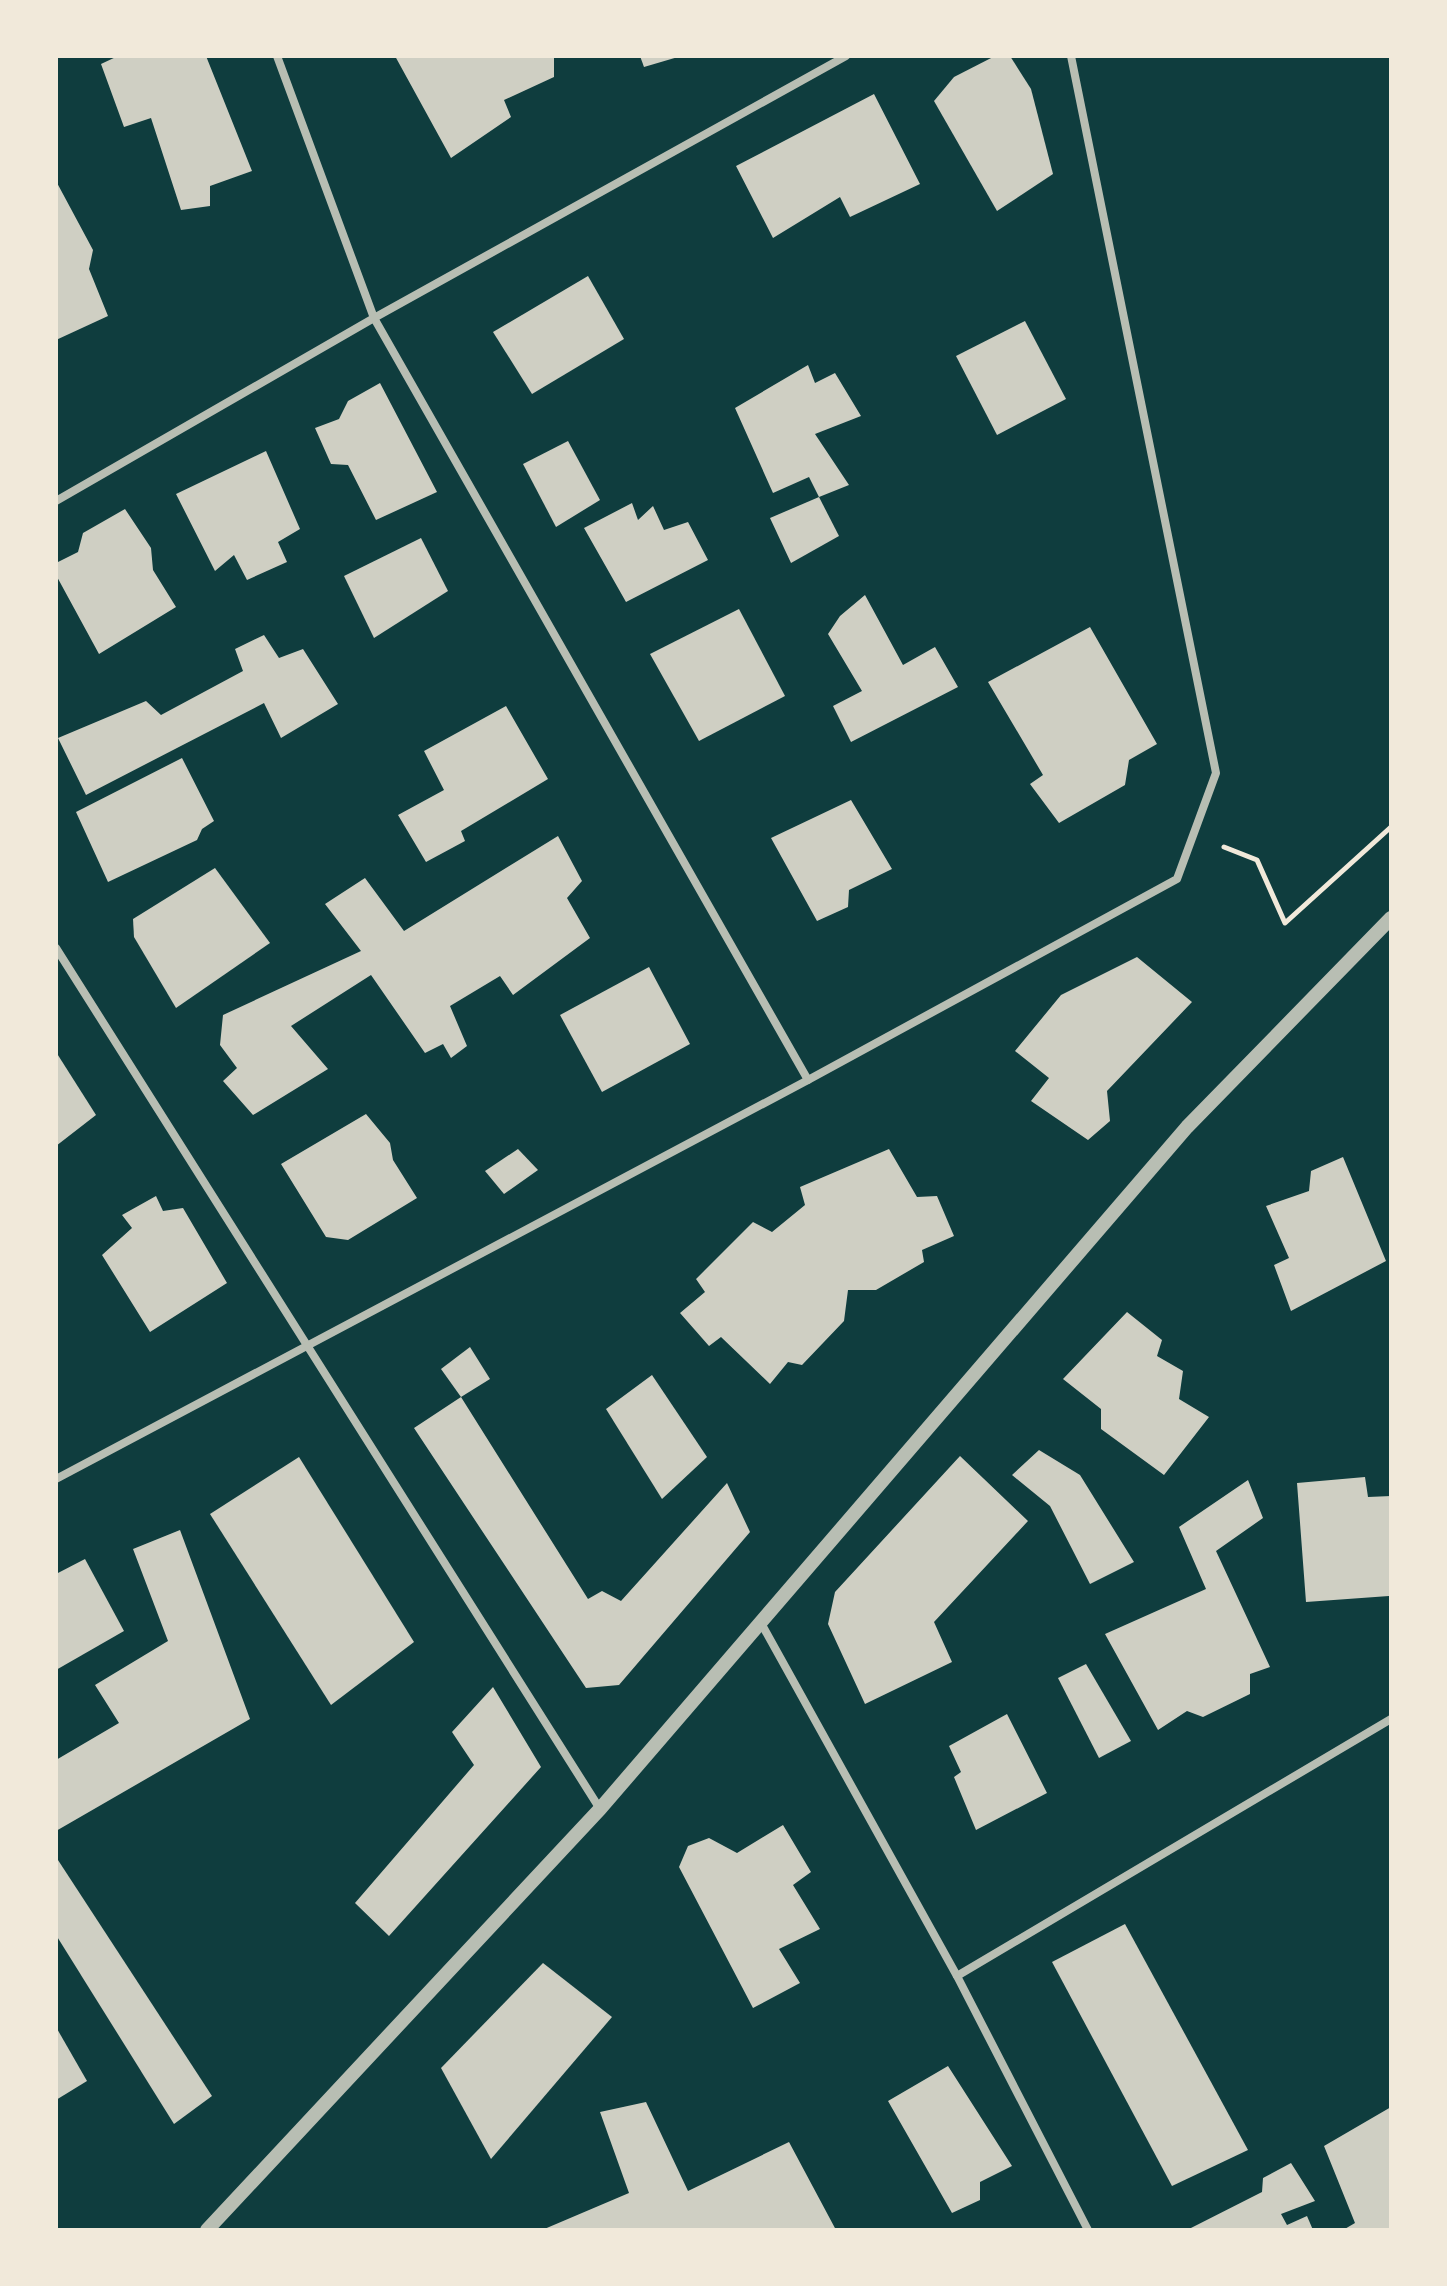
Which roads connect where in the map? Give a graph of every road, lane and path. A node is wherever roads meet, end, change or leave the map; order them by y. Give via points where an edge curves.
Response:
1 (277, 56) edge
2 (844, 56) edge
3 (1071, 56) edge
4 (374, 318) junction
5 (56, 501) edge
6 (1391, 827) edge
7 (1193, 835) junction
8 (1391, 918) edge
9 (56, 948) edge
10 (808, 1080) junction
11 (307, 1348) junction
12 (56, 1479) edge
13 (761, 1623) junction
14 (1391, 1719) edge
15 (600, 1809) junction
16 (957, 1976) junction
17 (207, 2230) edge
18 (1088, 2230) edge

1 - 4 street
2 - 4 street
3 - 7 street via 1216,773
4 - 5 street
4 - 10 street
6 - 7 path via 1285,923 1257,860
7 - 10 street via 1177,879
8 - 13 street via 1187,1127
9 - 11 street
10 - 11 street
11 - 12 street
11 - 15 street
13 - 15 street
13 - 16 street
14 - 16 street
15 - 17 street
16 - 18 street

